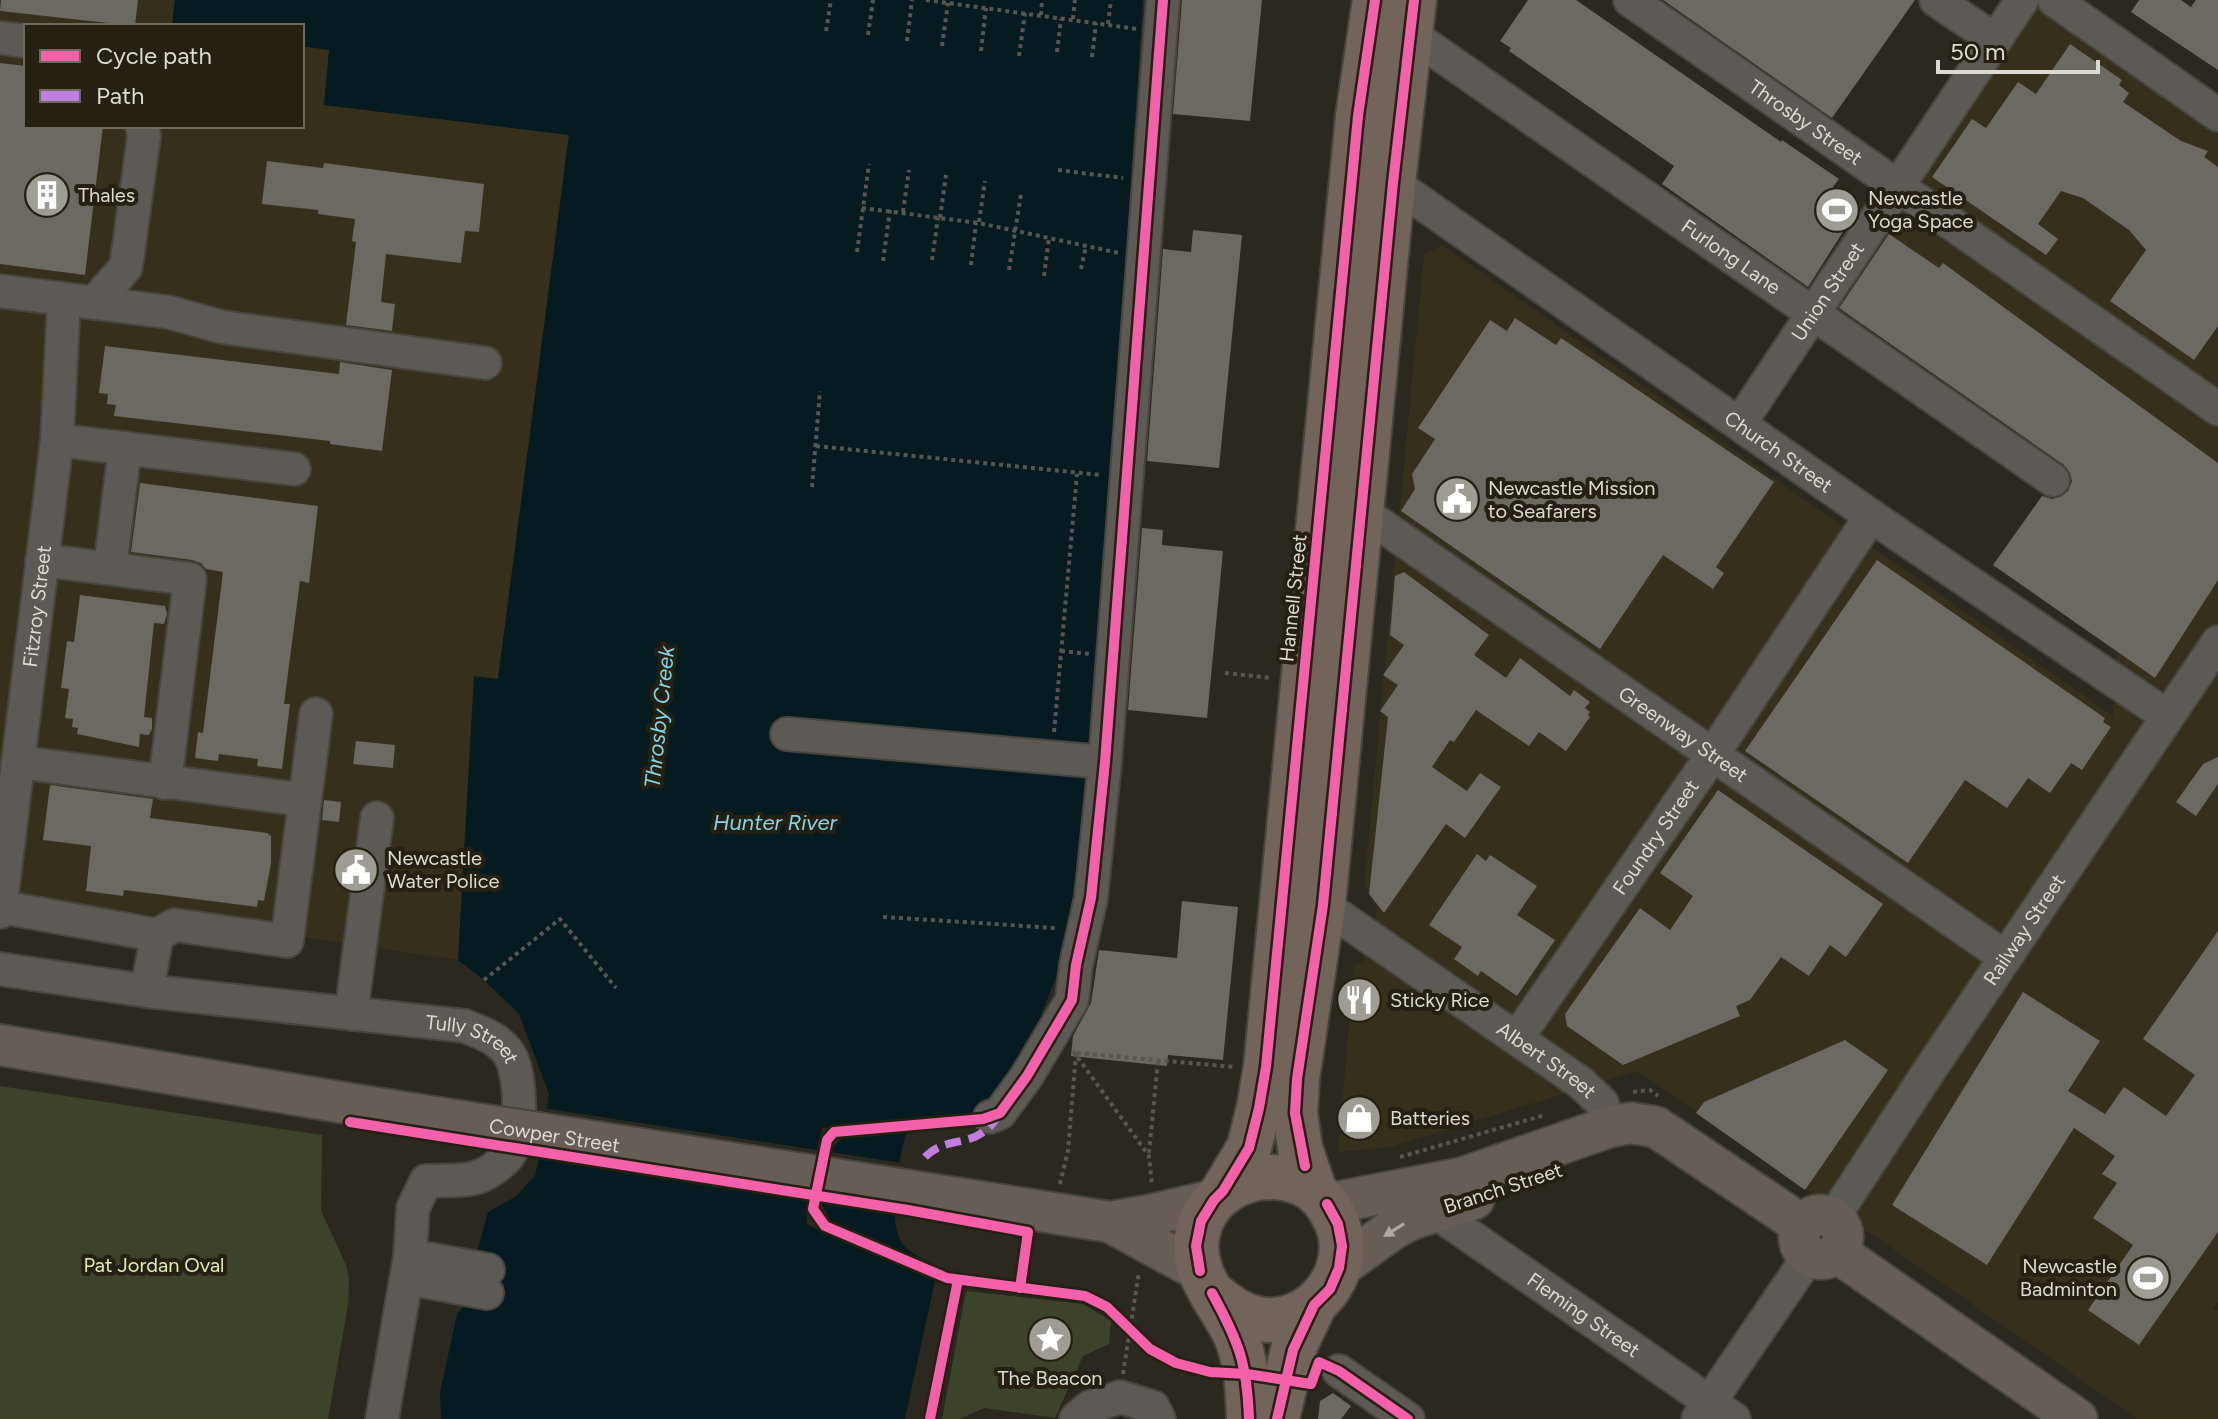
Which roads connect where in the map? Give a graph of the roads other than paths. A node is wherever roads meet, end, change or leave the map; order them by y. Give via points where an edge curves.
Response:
1 (1163, 0) edge
2 (1375, 0) edge
3 (1630, 0) edge
4 (1936, 0) edge
5 (2022, 0) edge
6 (2054, 0) edge
7 (1411, 16) edge
8 (0, 38) edge
9 (1995, 40) junction
10 (24, 41) edge
11 (2218, 115) edge
12 (142, 128) edge
13 (1393, 183) junction
14 (1896, 186) junction
15 (0, 291) edge
16 (79, 302) junction
17 (1811, 314) junction
18 (485, 363) dead end
19 (2218, 409) edge
20 (1740, 423) junction
21 (57, 440) junction
22 (125, 448) junction
23 (294, 469) dead end
24 (2053, 480) dead end
25 (1361, 511) junction
26 (1871, 516) junction
27 (42, 560) junction
28 (110, 568) junction
29 (2218, 642) edge
30 (316, 714) dead end
31 (2167, 716) junction
32 (787, 734) dead end
33 (1713, 754) junction
34 (1092, 761) dead end
35 (18, 762) junction
36 (165, 783) junction
37 (305, 800) junction
38 (377, 818) dead end
39 (1323, 905) junction
40 (0, 910) edge
41 (157, 935) junction
42 (2005, 957) junction
43 (0, 969) edge
44 (147, 991) junction
45 (351, 1014) junction
46 (1517, 1038) junction
47 (0, 1045) edge
48 (990, 1117) dead end
49 (1609, 1127) junction
50 (1681, 1143) junction
51 (1219, 1196) junction
52 (1321, 1197) junction
53 (1434, 1211) junction
54 (1110, 1222) junction
55 (1821, 1237) junction
56 (409, 1267) junction
57 (1339, 1268) junction
58 (488, 1282) dead end
59 (1206, 1282) junction
60 (1314, 1305) junction
61 (1339, 1371) dead end
62 (1714, 1413) edge
63 (382, 1419) edge
64 (1076, 1419) edge
65 (1159, 1419) edge
66 (1249, 1419) edge
67 (1277, 1419) edge
68 (1408, 1419) edge
69 (2077, 1419) edge

1 - 48 street via 1091,898 1072,1000 1027,1076 1000,1113
2 - 51 highway, Hannell Street via 1358,116 1266,1067 1249,1148
3 - 14 street, Throsby Street
4 - 9 street
5 - 9 street, Union Street
6 - 11 street
7 - 13 highway
7 - 17 street, Furlong Lane
8 - 10 street
9 - 14 street, Union Street
12 - 16 street via 126,267
13 - 20 street, Church Street
13 - 25 highway
14 - 17 street, Union Street
14 - 19 street, Throsby Street
15 - 16 street
16 - 18 street
16 - 21 street, Fitzroy Street
17 - 20 street, Union Street
17 - 24 street, Furlong Lane
20 - 26 street, Church Street
21 - 22 street
21 - 27 street, Fitzroy Street
22 - 23 street
22 - 28 street
25 - 33 street, Greenway Street
25 - 39 highway
26 - 31 street, Church Street
26 - 33 street, Foundry Street
27 - 28 street
27 - 35 street, Fitzroy Street
28 - 36 street via 190,579
29 - 31 street, Railway Street
30 - 37 street
31 - 42 street, Railway Street
32 - 34 street
33 - 42 street, Greenway Street
33 - 46 street, Foundry Street
35 - 36 street
35 - 40 street, Fitzroy Street
36 - 37 street
37 - 41 street via 287,941 175,925
38 - 45 street
39 - 46 street, Albert Street
39 - 52 highway via 1295,1113 1302,1157
40 - 41 street
41 - 44 street
42 - 55 street, Railway Street
43 - 44 street, Tully Street
44 - 45 street, Tully Street
45 - 56 street, Tully Street via 465,1026 494,1038 517,1071 520,1092 510,1153 486,1174 426,1181 413,1208
46 - 49 street, Albert Street via 1602,1103
47 - 54 main road, Cowper Street, bridge
49 - 50 main road via 1656,1127
49 - 52 main road, Branch Street via 1462,1178
50 - 53 main road, Branch Street via 1637,1146
50 - 55 main road
51 - 52 highway via 1246,1179 1271,1175 1296,1181
51 - 54 main road, Cowper Street
51 - 59 highway via 1201,1221 1196,1246
52 - 57 highway via 1338,1224
53 -> 57 main road, Branch Street via 1390,1231
53 - 62 street, Fleming Street
54 - 59 main road, Cowper Street
55 - 62 street, Railway Street
55 - 69 main road
56 - 58 street
56 - 63 street, Tully Street
57 - 60 highway via 1330,1289
59 - 60 highway via 1234,1311 1261,1320 1289,1318
59 - 66 highway via 1236,1336 1248,1378
60 - 67 highway via 1293,1350
61 - 68 street
64 - 65 street via 1090,1407 1120,1397 1153,1407

